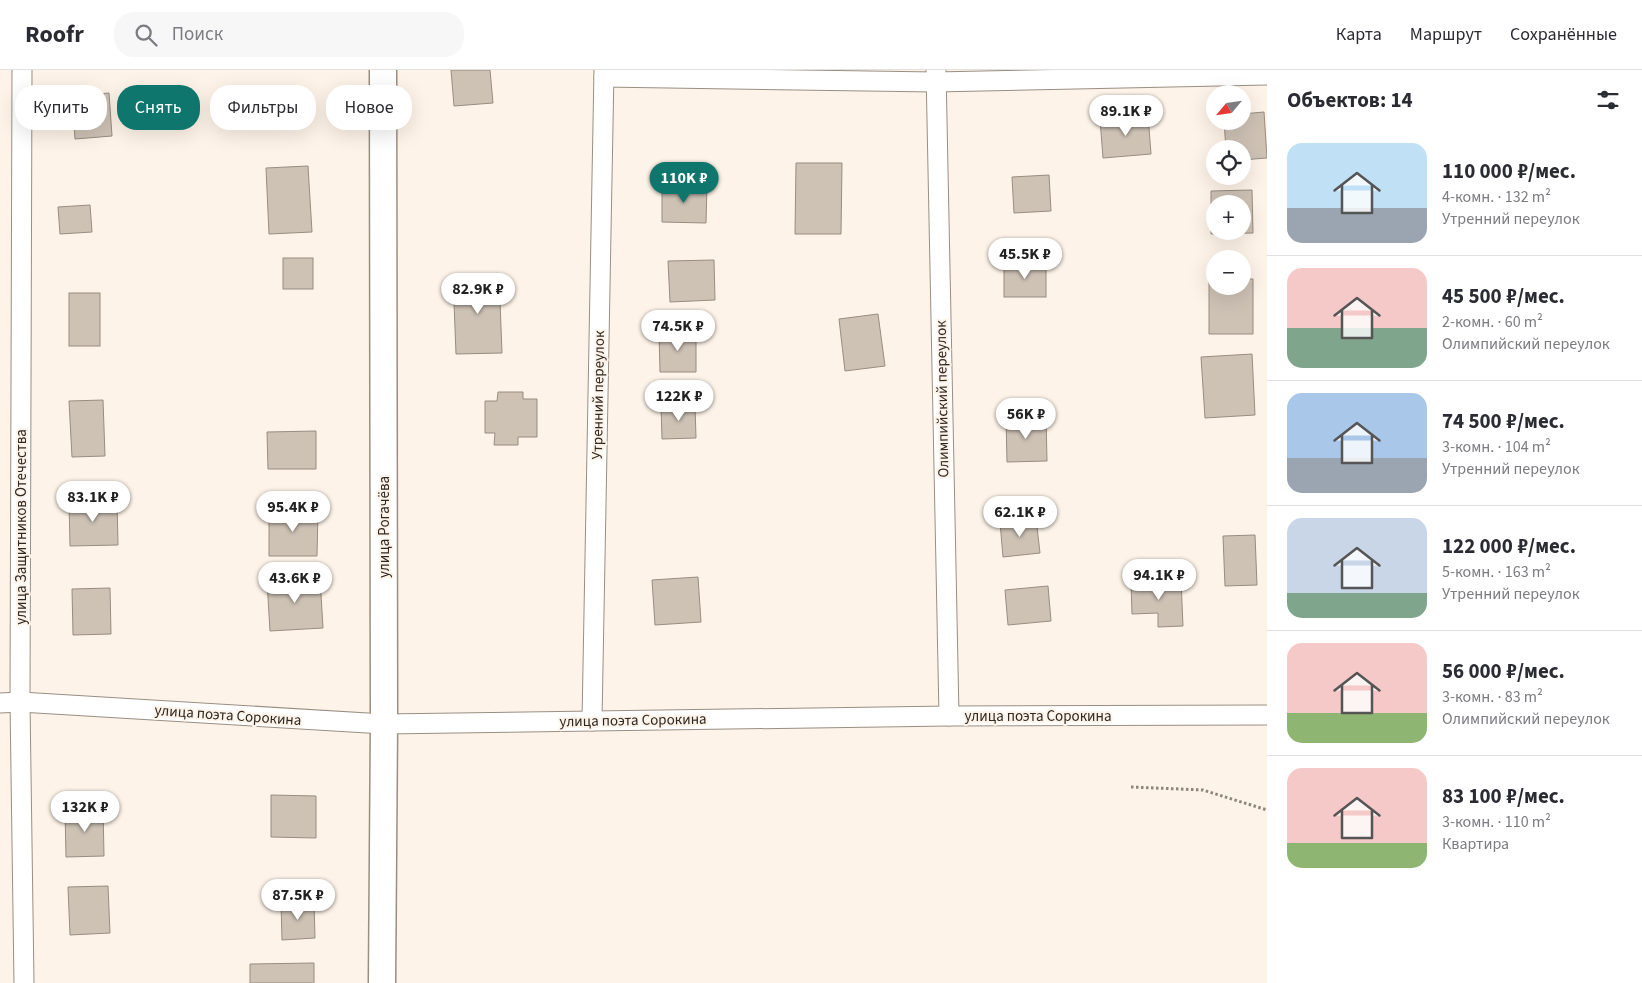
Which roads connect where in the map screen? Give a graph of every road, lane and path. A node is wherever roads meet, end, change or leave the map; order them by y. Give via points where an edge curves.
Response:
1 (22, 70) edge
2 (383, 70) edge
3 (604, 74) edge
4 (1267, 75) edge
5 (935, 76) edge
6 (20, 702) junction
7 (0, 703) edge
8 (1267, 715) edge
9 (949, 716) junction
10 (592, 721) junction
11 (384, 724) junction
12 (1131, 787) dead end
13 (1267, 810) edge
14 (24, 983) edge
15 (382, 983) edge

1 - 6 street, улица Защитников Отечества
2 - 11 street, улица Рогачёва
3 - 5 street
3 - 10 street, Утренний переулок
4 - 5 street
5 - 9 street, Олимпийский переулок
6 - 7 street, улица поэта Сорокина
6 - 11 street, улица поэта Сорокина
6 - 14 street, улица Защитников Отечества
8 - 9 street, улица поэта Сорокина
9 - 10 street, улица поэта Сорокина
10 - 11 street, улица поэта Сорокина
11 - 15 street, улица Рогачёва
12 - 13 path via 1203,790

